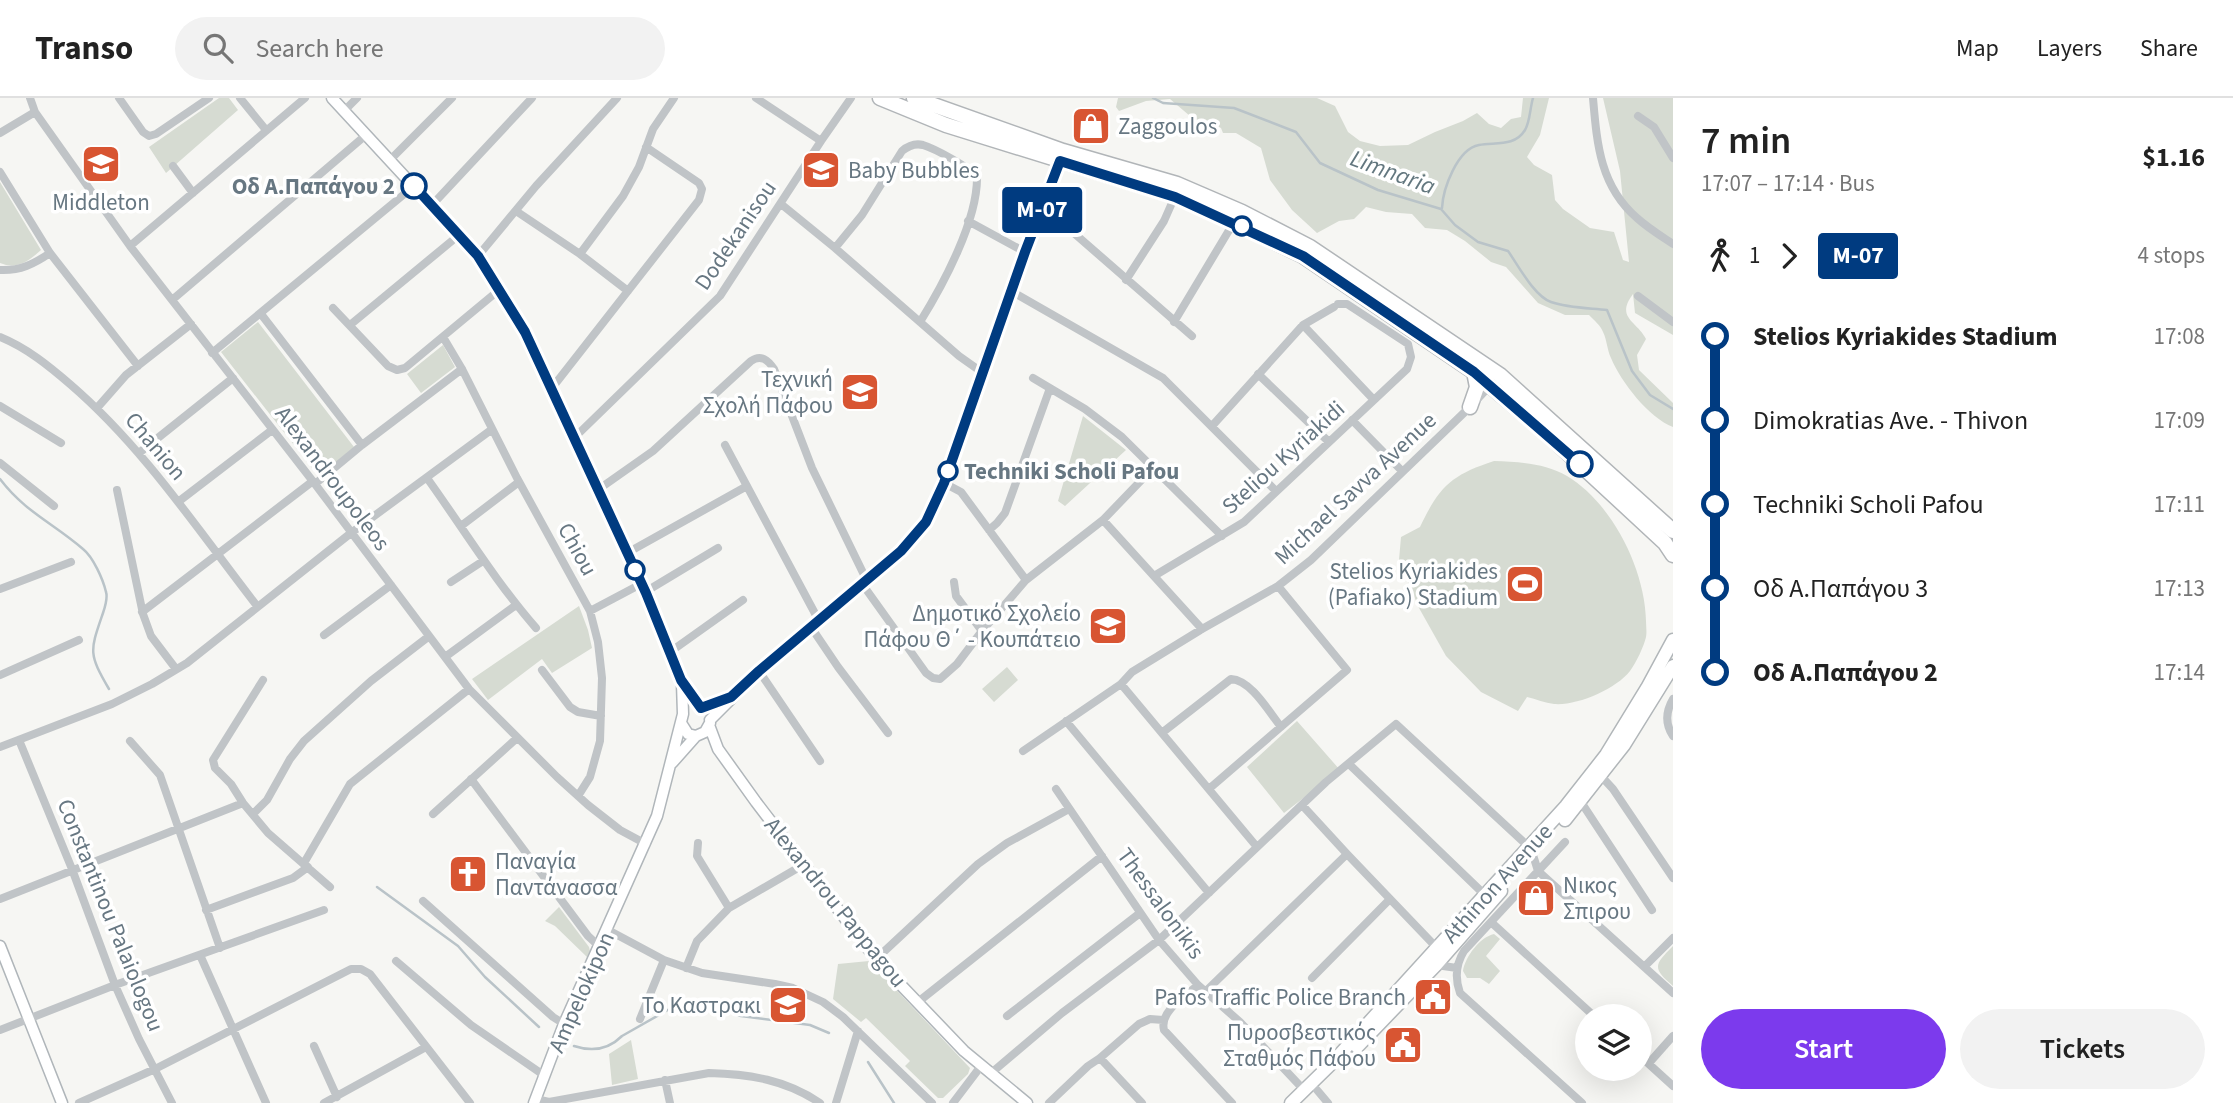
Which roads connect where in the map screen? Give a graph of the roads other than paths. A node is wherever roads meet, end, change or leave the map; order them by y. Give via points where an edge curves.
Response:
1 (30, 98) edge
2 (119, 98) edge
3 (208, 98) edge
4 (240, 98) edge
5 (305, 98) edge
6 (332, 98) edge
7 (358, 98) edge
8 (452, 98) edge
9 (532, 98) edge
10 (617, 98) edge
11 (674, 98) edge
12 (756, 98) edge
13 (851, 98) edge
14 (880, 98) edge
15 (914, 98) edge
16 (1593, 98) edge
17 (344, 111) junction
18 (36, 112) junction
19 (1638, 116) dead end
20 (265, 130) junction
21 (0, 133) edge
22 (366, 135) junction
23 (821, 141) junction
24 (646, 147) junction
25 (1061, 156) junction
26 (1673, 158) edge
27 (390, 160) junction
28 (173, 166) dead end
29 (0, 172) edge
30 (414, 186) junction
31 (193, 193) junction
32 (1175, 197) junction
33 (781, 204) junction
34 (432, 205) junction
35 (1044, 207) junction
36 (516, 211) junction
37 (968, 220) junction
38 (1234, 222) junction
39 (459, 236) junction
40 (1673, 244) edge
41 (130, 246) junction
42 (835, 248) junction
43 (1025, 252) junction
44 (50, 253) junction
45 (580, 254) junction
46 (478, 256) junction
47 (0, 270) edge
48 (1126, 280) junction
49 (499, 289) junction
50 (628, 291) junction
51 (1011, 291) junction
52 (1638, 296) dead end
53 (172, 300) junction
54 (333, 308) dead end
55 (261, 314) junction
56 (920, 322) junction
57 (1174, 322) junction
58 (1673, 322) edge
59 (191, 324) junction
60 (350, 325) junction
61 (1303, 325) junction
62 (1192, 336) dead end
63 (0, 337) edge
64 (443, 337) junction
65 (212, 353) junction
66 (138, 366) junction
67 (462, 369) junction
68 (1474, 372) junction
69 (982, 373) junction
70 (1258, 374) junction
71 (233, 378) junction
72 (1033, 378) dead end
73 (1495, 380) junction
74 (552, 388) junction
75 (1050, 388) junction
76 (1374, 400) junction
77 (0, 406) edge
78 (1470, 407) junction
79 (97, 408) junction
80 (1352, 420) junction
81 (1212, 426) junction
82 (272, 430) junction
83 (491, 430) junction
84 (574, 438) junction
85 (1329, 442) junction
86 (61, 443) dead end
87 (725, 444) dead end
88 (362, 445) junction
89 (139, 453) junction
90 (0, 463) edge
91 (1154, 467) junction
92 (1402, 471) junction
93 (426, 478) junction
94 (314, 482) junction
95 (519, 482) junction
96 (944, 483) junction
97 (747, 486) junction
98 (599, 489) junction
99 (117, 490) dead end
100 (1276, 491) junction
101 (178, 502) junction
102 (54, 506) dead end
103 (1103, 520) junction
104 (461, 526) junction
105 (989, 530) junction
106 (1673, 531) edge
107 (351, 533) junction
108 (1222, 536) junction
109 (718, 548) dead end
110 (627, 553) junction
111 (1673, 555) edge
112 (218, 556) junction
113 (483, 561) junction
114 (71, 562) dead end
115 (1154, 576) junction
116 (1026, 580) junction
117 (452, 582) dead end
118 (954, 582) dead end
119 (865, 583) junction
120 (391, 585) junction
121 (1278, 586) junction
122 (643, 588) junction
123 (0, 589) edge
124 (743, 600) dead end
125 (516, 605) junction
126 (257, 606) junction
127 (590, 611) junction
128 (142, 612) junction
129 (815, 624) junction
130 (536, 628) dead end
131 (1202, 629) junction
132 (982, 631) junction
133 (324, 635) dead end
134 (428, 637) junction
135 (79, 640) dead end
136 (1673, 640) edge
137 (670, 652) junction
138 (445, 657) junction
139 (1673, 666) edge
140 (176, 669) junction
141 (542, 670) dead end
142 (759, 671) junction
143 (0, 675) edge
144 (263, 680) dead end
145 (681, 680) junction
146 (1121, 684) junction
147 (469, 689) junction
148 (731, 697) junction
149 (1673, 699) edge
150 (700, 708) junction
151 (601, 716) junction
152 (682, 719) junction
153 (1066, 721) junction
154 (710, 723) junction
155 (1281, 727) junction
156 (1163, 732) junction
157 (888, 733) dead end
158 (697, 736) junction
159 (1673, 736) edge
160 (517, 738) junction
161 (19, 740) junction
162 (130, 741) dead end
163 (0, 747) edge
164 (718, 749) junction
165 (1023, 751) dead end
166 (820, 761) dead end
167 (671, 764) junction
168 (1349, 764) junction
169 (1601, 776) junction
170 (471, 779) junction
171 (1210, 788) junction
172 (1056, 789) dead end
173 (578, 796) junction
174 (1581, 802) junction
175 (243, 803) junction
176 (1302, 805) junction
177 (1069, 809) junction
178 (253, 814) junction
179 (433, 814) dead end
180 (177, 828) junction
181 (1565, 842) dead end
182 (698, 843) dead end
183 (646, 844) junction
184 (1257, 846) junction
185 (1532, 851) junction
186 (1346, 854) junction
187 (1102, 856) junction
188 (306, 865) junction
189 (803, 865) junction
190 (72, 869) junction
191 (1538, 871) junction
192 (1673, 878) edge
193 (330, 887) dead end
194 (1209, 893) junction
195 (1486, 896) junction
196 (0, 898) edge
197 (1390, 900) junction
198 (423, 901) dead end
199 (729, 908) junction
200 (206, 910) junction
201 (1652, 910) dead end
202 (324, 911) dead end
203 (1140, 913) junction
204 (1492, 923) junction
205 (608, 930) junction
206 (1673, 938) edge
207 (1158, 940) junction
208 (0, 946) edge
209 (600, 947) junction
210 (220, 948) junction
211 (1437, 948) junction
212 (200, 955) junction
213 (876, 958) junction
214 (664, 960) junction
215 (396, 961) dead end
216 (1436, 965) junction
217 (1644, 967) junction
218 (686, 968) junction
219 (1457, 969) junction
220 (1312, 978) dead end
221 (115, 985) junction
222 (1198, 985) junction
223 (1206, 991) junction
224 (1673, 993) edge
225 (918, 1002) junction
226 (1581, 1004) edge
227 (1007, 1016) dead end
228 (29, 1019) junction
229 (640, 1019) dead end
230 (1163, 1020) junction
231 (565, 1024) junction
232 (0, 1030) edge
233 (233, 1030) junction
234 (858, 1031) junction
235 (1673, 1036) edge
236 (314, 1046) dead end
237 (426, 1047) junction
238 (1100, 1058) junction
239 (1652, 1060) edge
240 (981, 1066) junction
241 (1652, 1066) edge
242 (155, 1069) junction
243 (990, 1074) junction
244 (545, 1076) junction
245 (665, 1080) junction
246 (1673, 1086) edge
247 (1308, 1094) edge
248 (337, 1097) junction
249 (535, 1101) edge
250 (62, 1103) edge
251 (79, 1103) edge
252 (172, 1103) edge
253 (266, 1103) edge
254 (324, 1103) edge
255 (470, 1103) edge
256 (670, 1103) edge
257 (820, 1103) edge
258 (836, 1103) edge
259 (932, 1103) edge
260 (953, 1103) edge
261 (1027, 1103) edge
262 (1049, 1103) edge
263 (1142, 1103) edge
264 (1232, 1103) edge
265 (1291, 1103) edge
266 (1328, 1103) edge
267 (1582, 1103) edge

1 - 18 street, Alexandroupoleos
2 - 3 street via 149,136
4 - 20 street
5 - 20 street
6 - 17 street
7 - 17 street
8 - 27 street
9 - 34 street
10 - 36 street
11 - 24 street
12 - 23 street
13 - 23 street, Dodekanisou
14 - 25 highway via 946,125
15 - 25 highway
16 - 40 street via 1599,155 1612,187 1635,217
17 - 22 street
18 - 21 street
18 - 41 street, Alexandroupoleos
19 - 26 street via 1654,127
20 - 31 street
22 - 27 street
22 - 53 street
23 - 33 street, Dodekanisou
24 - 45 street via 623,196
24 - 50 street via 702,189 699,200
25 - 32 highway
25 - 35 street
25 - 73 highway via 1177,184 1275,228 1310,247
27 - 30 street
28 - 31 street
29 - 44 street
30 - 34 street
30 - 55 street
31 - 41 street
32 - 38 highway
32 - 48 street
33 - 42 street
33 - 84 street, Dodekanisou via 720,296
34 - 39 street
35 - 43 street
35 - 48 street
36 - 45 street
36 - 46 street
37 - 42 street via 977,176 921,145 909,146
37 - 43 street
37 - 56 street via 952,263
38 - 57 street
38 - 68 highway via 1303,256
39 - 46 street
39 - 60 street
41 - 53 street, Alexandroupoleos
42 - 56 street
43 - 51 street
44 - 47 street via 33,265
44 - 66 street
45 - 50 street
46 - 49 street
48 - 57 street
49 - 64 street
49 - 74 street
50 - 74 street
51 - 69 street
51 - 81 street via 1163,378
52 - 58 street
53 - 59 street, Alexandroupoleos
54 - 60 street
55 - 65 street
55 - 88 street
56 - 69 street
57 - 62 street
59 - 65 street, Alexandroupoleos
59 - 66 street
60 - 64 street via 397,370
61 - 70 street
61 - 76 street
61 - 76 street, Steliou Kyriakidi via 1340,305 1408,344 1411,357 1407,369
63 - 79 street, Chanion via 28,351
64 - 67 street, Chiou
65 - 71 street, Alexandroupoleos
66 - 79 street
67 - 83 street, Chiou
67 - 88 street
68 - 73 highway
68 - 78 highway via 1477,387
69 - 96 street
70 - 81 street
70 - 85 street
71 - 82 street, Alexandroupoleos
71 - 89 street
72 - 75 street
73 - 78 street, Michael Savva Avenue
73 - 106 highway
73 - 111 highway via 1665,542
74 - 84 street
75 - 91 street via 1104,422
75 - 105 street via 1005,513
76 - 80 street, Steliou Kyriakidi
77 - 86 street
78 - 92 street, Michael Savva Avenue
79 - 89 street, Chanion
80 - 85 street, Steliou Kyriakidi
80 - 92 street
81 - 100 street
82 - 94 street, Alexandroupoleos
82 - 101 street
83 - 93 street
83 - 95 street, Chiou
84 - 98 street
85 - 100 street, Steliou Kyriakidi
87 - 97 street
88 - 94 street
89 - 101 street, Chanion
90 - 102 street
91 - 103 street
91 - 108 street
92 - 121 street, Michael Savva Avenue
93 - 104 street
93 - 107 street
94 - 107 street, Alexandroupoleos
94 - 112 street
95 - 104 street
95 - 127 street, Chiou
96 - 105 street via 961,492
96 - 119 street via 918,531
97 - 110 street
97 - 129 street
98 - 110 street
98 - 119 street via 653,451 751,361 762,358 774,369 812,468
99 - 128 street
100 - 108 street, Steliou Kyriakidi via 1244,523
101 - 112 street, Chanion
103 - 115 street
103 - 116 street
104 - 113 street
105 - 116 street
107 - 120 street, Alexandroupoleos
107 - 126 street
108 - 115 street, Steliou Kyriakidi
109 - 122 street
110 - 122 street
112 - 126 street, Chanion
112 - 128 street
113 - 117 street
113 - 125 street
114 - 123 street
115 - 131 street
116 - 132 street
118 - 132 street via 956,596
119 - 129 street
119 - 132 street via 926,673 936,679 944,677
120 - 133 street
120 - 134 street, Alexandroupoleos
121 - 131 street, Michael Savva Avenue
121 - 155 street via 1348,670
122 - 127 street
122 - 137 street
124 - 137 street
125 - 130 street
125 - 138 street
126 - 140 street
127 - 151 street, Chiou via 599,646
128 - 140 street via 151,636
129 - 142 street
129 - 157 street via 838,667
131 - 146 street, Michael Savva Avenue via 1132,672
134 - 138 street, Alexandroupoleos
134 - 178 street via 304,741
135 - 143 street
136 - 185 main road, Athinon Avenue via 1606,755
137 - 145 street
138 - 147 street, Alexandroupoleos
139 - 169 main road, Athinon Avenue
140 - 161 street via 112,704
141 - 151 street via 574,710
142 - 148 street
142 - 166 street
144 - 175 street via 213,760
145 - 150 street
145 - 152 street
146 - 153 street, Michael Savva Avenue
146 - 156 street
147 - 160 street, Alexandroupoleos
147 - 188 street via 350,784
148 - 150 street
148 - 154 street
149 - 159 street via 1668,708
150 - 152 street via 692,708
150 - 154 street
151 - 173 street, Chiou via 596,760
152 - 158 street via 688,734
152 - 167 street, Ampelokipon
153 - 165 street, Michael Savva Avenue
153 - 194 street
154 - 158 street
154 - 164 street, Alexandrou Pappagou
155 - 156 street via 1248,686 1231,679
155 - 171 street
156 - 171 street
158 - 164 street, Alexandrou Pappagou
158 - 167 street, Ampelokipon
160 - 170 street
160 - 173 street, Alexandroupoleos
161 - 163 street
161 - 190 street, Constantinou Palaiologou
162 - 180 street via 160,775
164 - 189 street, Alexandrou Pappagou
167 - 183 street, Ampelokipon
168 - 176 street
168 - 185 street via 1395,724
168 - 195 street
169 - 174 main road, Athinon Avenue
169 - 192 street
170 - 179 street
170 - 209 street
171 - 184 street
172 - 177 street, Thessalonikis
173 - 183 street, Alexandroupoleos
174 - 185 main road, Athinon Avenue
174 - 201 street
175 - 178 street
175 - 180 street
176 - 184 street
176 - 186 street
177 - 187 street, Thessalonikis
177 - 213 street via 978,864
178 - 188 street
180 - 190 street
180 - 200 street
181 - 191 street
182 - 199 street via 697,856
183 - 205 street, Ampelokipon
184 - 194 street
185 - 191 street
185 - 195 main road, Athinon Avenue
185 - 216 main road, Athinon Avenue
186 - 197 street
186 - 223 street
187 - 203 street, Thessalonikis
187 - 225 street
188 - 193 street
188 - 200 street via 293,878
189 - 199 street
189 - 213 street, Alexandrou Pappagou
190 - 196 street
190 - 221 street, Constantinou Palaiologou
191 - 204 street
191 - 217 street
194 - 207 street
195 - 211 main road, Athinon Avenue
197 - 211 street
197 - 220 street
198 - 231 street
199 - 218 street via 697,941
200 - 210 street
202 - 210 street
203 - 207 street, Thessalonikis
203 - 227 street
204 - 219 street via 1464,951
204 - 226 street
205 - 209 street, Ampelokipon
205 - 214 street
206 - 217 street
207 - 222 street, Thessalonikis
207 - 243 street
208 - 228 street
209 - 231 street, Ampelokipon
210 - 212 street
211 - 247 main road, Athinon Avenue
212 - 221 street
212 - 233 street
213 - 225 street, Alexandrou Pappagou
214 - 218 street
214 - 229 street
215 - 244 street via 471,1025
216 - 219 street
216 - 247 main road, Athinon Avenue
217 - 224 street
218 - 234 street via 793,988 823,1002
219 - 267 street via 1463,996
221 - 228 street
221 - 242 street, Constantinou Palaiologou
222 - 223 street, Thessalonikis
222 - 230 street
223 - 247 street, Thessalonikis
225 - 240 street, Alexandrou Pappagou
228 - 232 street
228 - 250 street
230 - 238 street via 1139,1024
230 - 264 street via 1164,1030
231 - 244 street, Ampelokipon
233 - 237 street via 351,969 361,969 370,974
233 - 242 street
233 - 253 street
234 - 258 street
234 - 259 street
235 - 239 street
236 - 248 street
237 - 248 street
237 - 255 street
238 - 262 street
238 - 263 street
240 - 243 street, Alexandrou Pappagou
240 - 260 street
241 - 246 street
242 - 251 street
242 - 252 street, Constantinou Palaiologou
243 - 261 street, Alexandrou Pappagou
244 - 249 street, Ampelokipon
245 - 249 street
245 - 256 street
245 - 257 street via 709,1073 753,1076 794,1088
247 - 265 main road, Athinon Avenue
247 - 266 street, Thessalonikis
248 - 254 street

